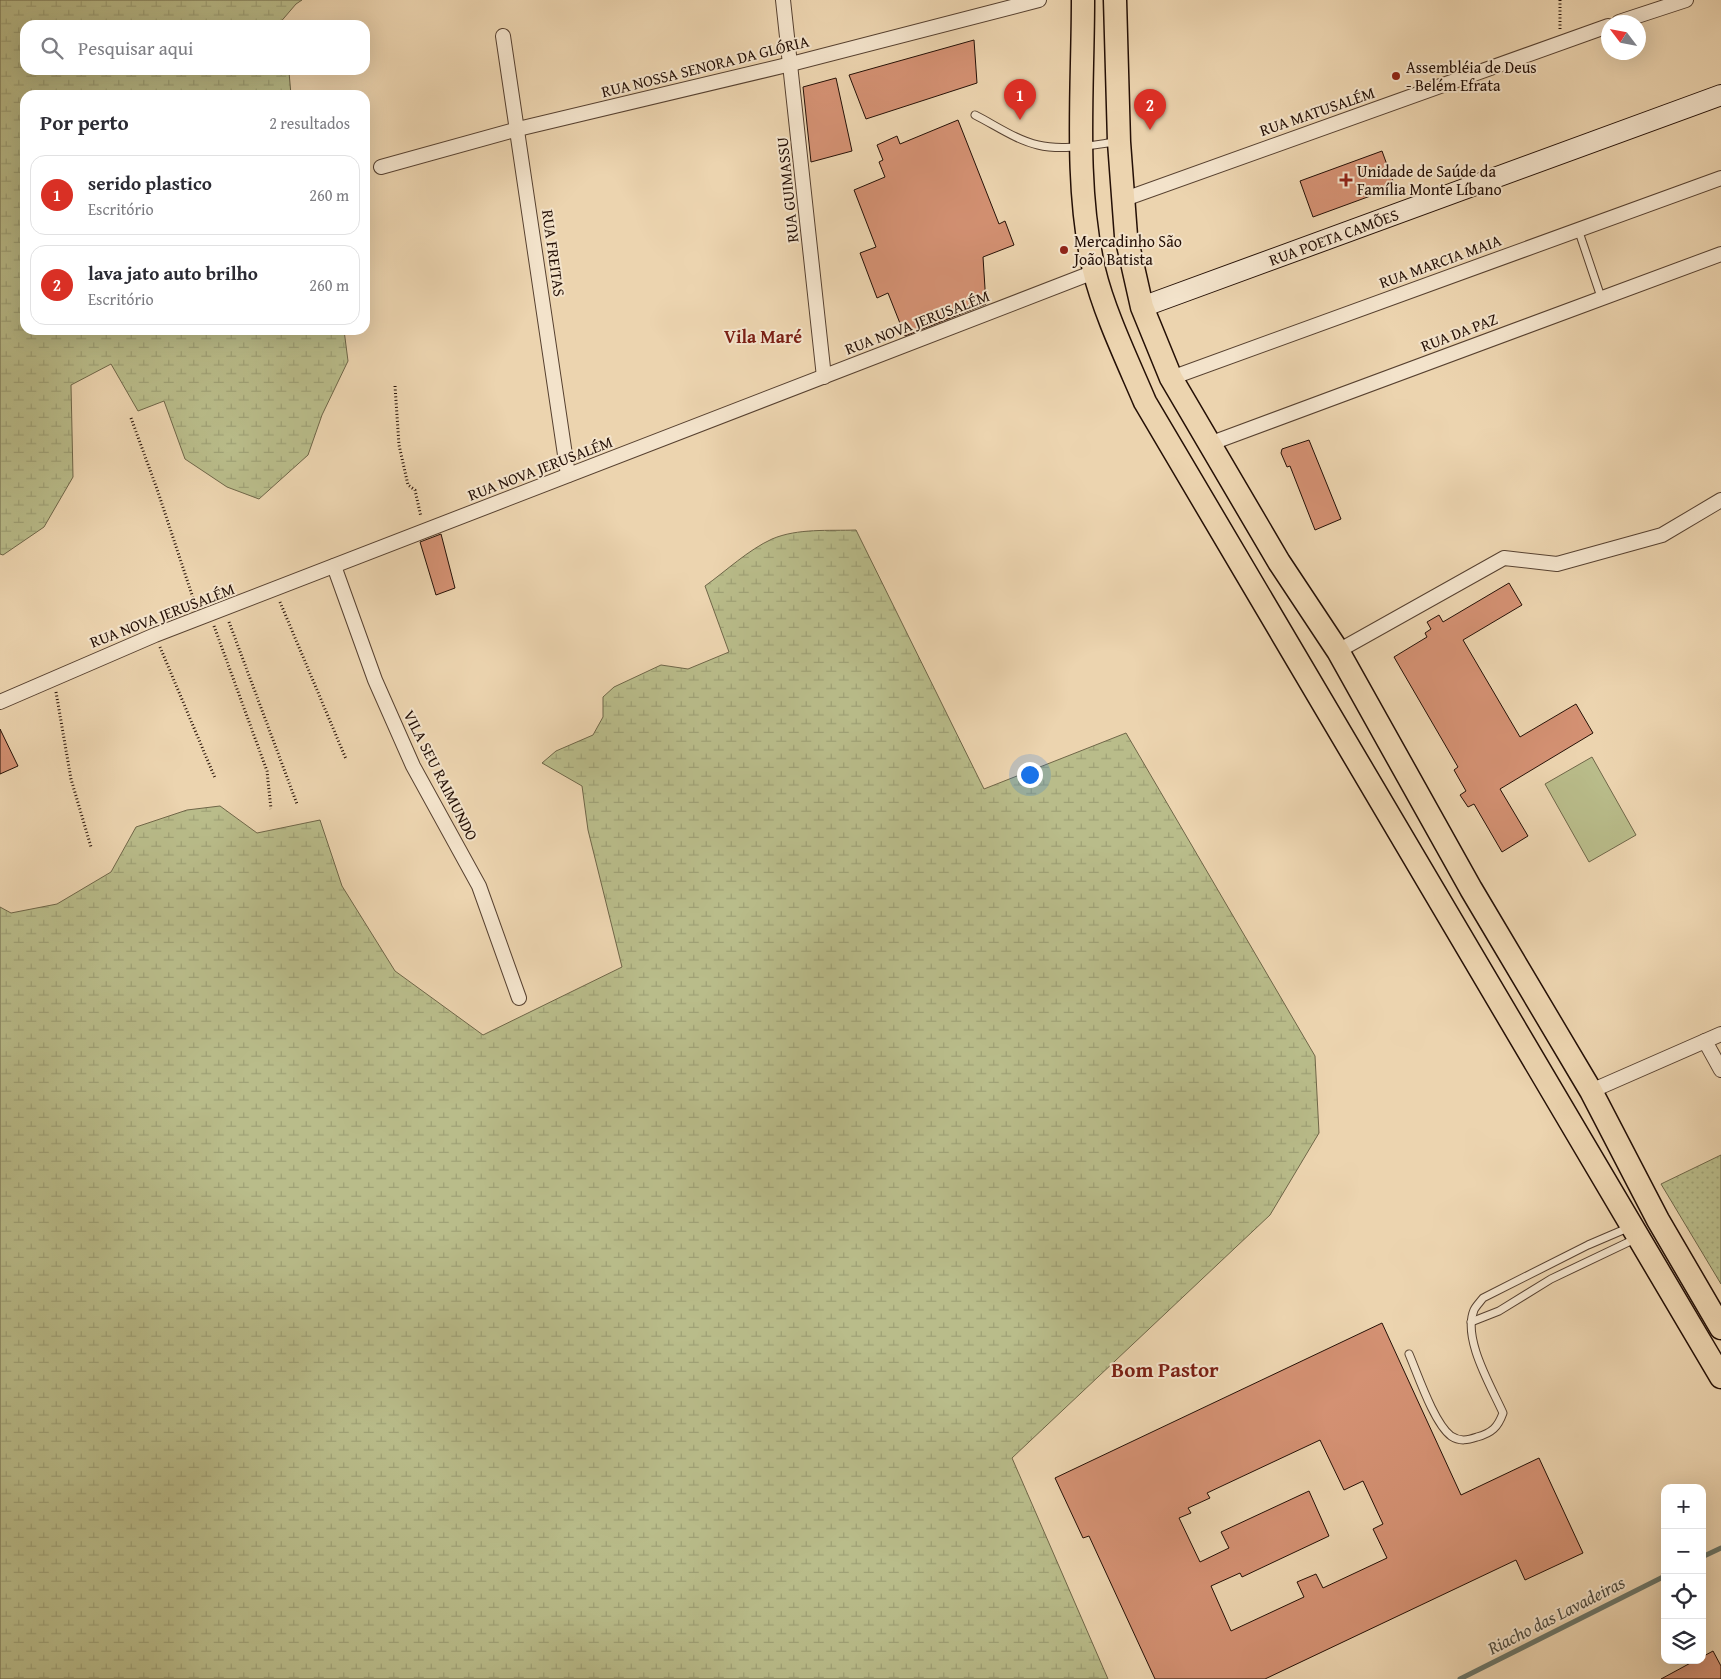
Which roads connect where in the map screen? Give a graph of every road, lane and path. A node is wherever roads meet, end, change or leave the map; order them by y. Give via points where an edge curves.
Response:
1 (783, 0) edge
2 (1038, 0) edge
3 (1083, 0) edge
4 (1115, 0) edge
5 (1560, 0) edge
6 (1686, 0) edge
7 (1640, 15) edge
8 (1601, 28) edge
9 (503, 36) dead end
10 (1560, 42) junction
11 (791, 64) junction
12 (1721, 95) edge
13 (975, 115) dead end
14 (518, 129) junction
15 (1119, 142) junction
16 (1082, 146) junction
17 (381, 167) dead end
18 (1721, 178) edge
19 (1122, 200) junction
20 (1578, 230) junction
21 (1721, 254) edge
22 (1094, 272) junction
23 (1601, 297) junction
24 (1142, 307) junction
25 (824, 377) junction
26 (1171, 378) junction
27 (395, 386) dead end
28 (130, 418) dead end
29 (1210, 444) junction
30 (568, 476) junction
31 (1721, 500) edge
32 (424, 532) junction
33 (1280, 562) junction
34 (334, 566) junction
35 (1248, 577) junction
36 (274, 590) junction
37 (225, 609) junction
38 (204, 616) junction
39 (155, 635) junction
40 (1338, 651) junction
41 (54, 677) junction
42 (0, 702) edge
43 (346, 758) dead end
44 (215, 778) dead end
45 (297, 804) dead end
46 (271, 808) dead end
47 (91, 847) dead end
48 (519, 998) dead end
49 (1721, 1034) edge
50 (1705, 1041) junction
51 (1721, 1070) edge
52 (1591, 1091) junction
53 (1636, 1231) junction
54 (1471, 1322) junction
55 (1721, 1328) edge
56 (1409, 1354) dead end
57 (1721, 1377) edge

1 - 11 street, RUA GUIMASSU
2 - 11 street, RUA NOSSA SENORA DA GLÓRIA
3 - 16 main road
4 - 15 main road
5 - 10 path
6 - 7 street
8 - 10 street, RUA MATUSALÉM
9 - 14 street, RUA FREITAS
10 - 19 street, RUA MATUSALÉM
11 - 14 street, RUA NOSSA SENORA DA GLÓRIA
11 - 25 street, RUA GUIMASSU
12 - 24 street, RUA POETA CAMÕES
13 - 16 lane via 1038,145
14 - 17 street, RUA NOSSA SENORA DA GLÓRIA
14 - 30 street, RUA FREITAS
15 - 16 lane
15 - 19 main road
16 - 22 main road via 1084,215
18 - 20 street, RUA MARCIA MAIA
19 - 24 main road via 1126,236
20 - 23 lane
20 - 26 street, RUA MARCIA MAIA
21 - 23 street, RUA DA PAZ
22 - 25 street, RUA NOVA JERUSALÉM
22 - 35 main road via 1145,402
23 - 29 street, RUA DA PAZ
24 - 26 main road
25 - 30 street, RUA NOVA JERUSALÉM
26 - 29 main road
27 - 32 path via 399,445 408,485 415,490
28 - 38 path
29 - 33 main road
30 - 32 street, RUA NOVA JERUSALÉM
31 - 40 street via 1662,535 1566,562 1557,564 1504,558
32 - 34 street, RUA NOVA JERUSALÉM
33 - 35 main road
33 - 40 main road
34 - 36 street, RUA NOVA JERUSALÉM
34 - 48 street, VILA SEU RAIMUNDO via 375,680 413,766 479,886
35 - 53 main road
36 - 37 street, RUA NOVA JERUSALÉM
36 - 43 path
37 - 38 street, RUA NOVA JERUSALÉM
37 - 45 path
38 - 39 street, RUA NOVA JERUSALÉM
38 - 46 path via 267,771
39 - 41 street, RUA NOVA JERUSALÉM
39 - 44 path
40 - 52 main road via 1471,889
41 - 42 street, RUA NOVA JERUSALÉM
41 - 47 path via 71,779
49 - 50 street
50 - 51 street
50 - 52 street
52 - 55 main road via 1658,1220
53 - 54 lane via 1499,1311
53 - 54 lane via 1588,1245 1484,1298 1474,1309
53 - 57 main road
54 - 56 lane via 1472,1340 1503,1413 1499,1426 1487,1434 1464,1441 1451,1436 1436,1415

